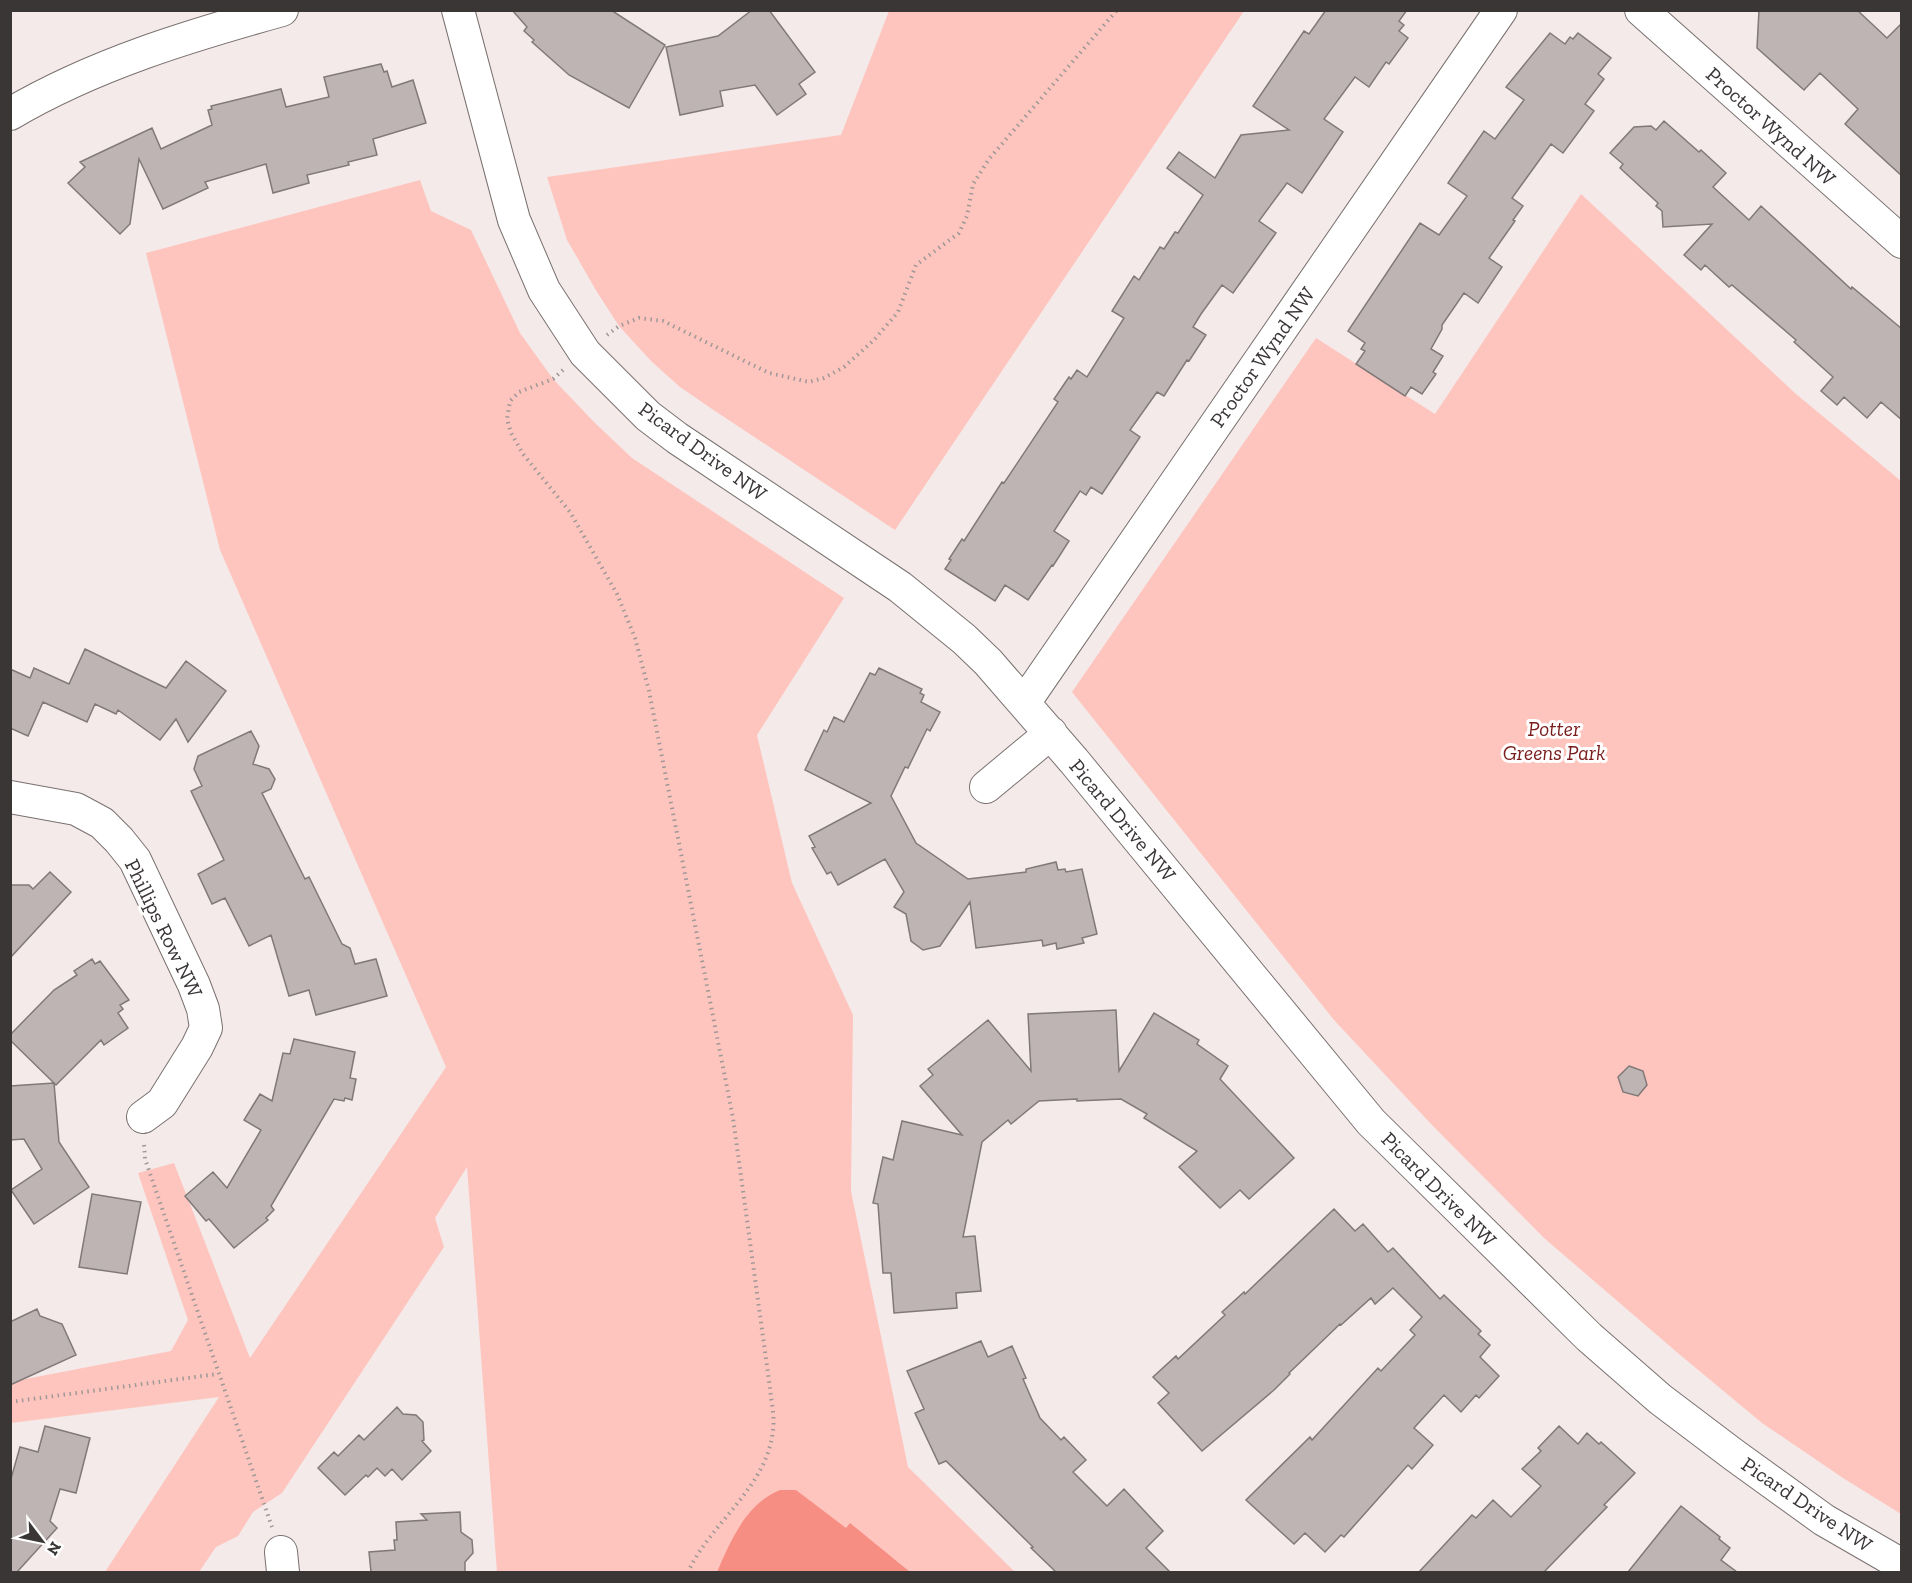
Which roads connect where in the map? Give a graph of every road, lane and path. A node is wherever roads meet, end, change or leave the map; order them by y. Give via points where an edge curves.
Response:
1 (282, 10) edge
2 (458, 10) edge
3 (1117, 10) edge
4 (1501, 10) edge
5 (1641, 10) edge
6 (14, 106) edge
7 (1902, 242) edge
8 (619, 326) dead end
9 (553, 379) dead end
10 (1024, 702) junction
11 (1051, 733) junction
12 (986, 787) dead end
13 (10, 797) edge
14 (143, 1117) joint
15 (218, 1374) junction
16 (10, 1402) edge
17 (282, 1562) edge
18 (1902, 1565) edge
19 (688, 1572) edge

1 - 6 street via 187,37
2 - 10 street, Picard Drive NW via 514,220 544,290 585,352 648,416 677,438 855,556 936,615 988,662
3 - 8 path via 989,159 973,184 967,216 959,233 916,265 898,312 844,367 809,382 769,374 663,321 639,318
4 - 10 street, Proctor Wynd NW
5 - 7 street, Proctor Wynd NW
9 - 19 path via 519,392 510,401 507,419 519,447 570,512 617,594 635,638 649,691 733,1118 770,1388 773,1429 760,1470
10 - 11 street, Picard Drive NW
11 - 12 street
11 - 18 street, Picard Drive NW via 1371,1122 1589,1337 1734,1455 1824,1520
13 - 14 street, Phillips Row NW via 76,809 102,823 119,840 135,860 194,985 206,1028 162,1102
14 - 15 path via 145,1159
15 - 16 path
15 - 17 path

